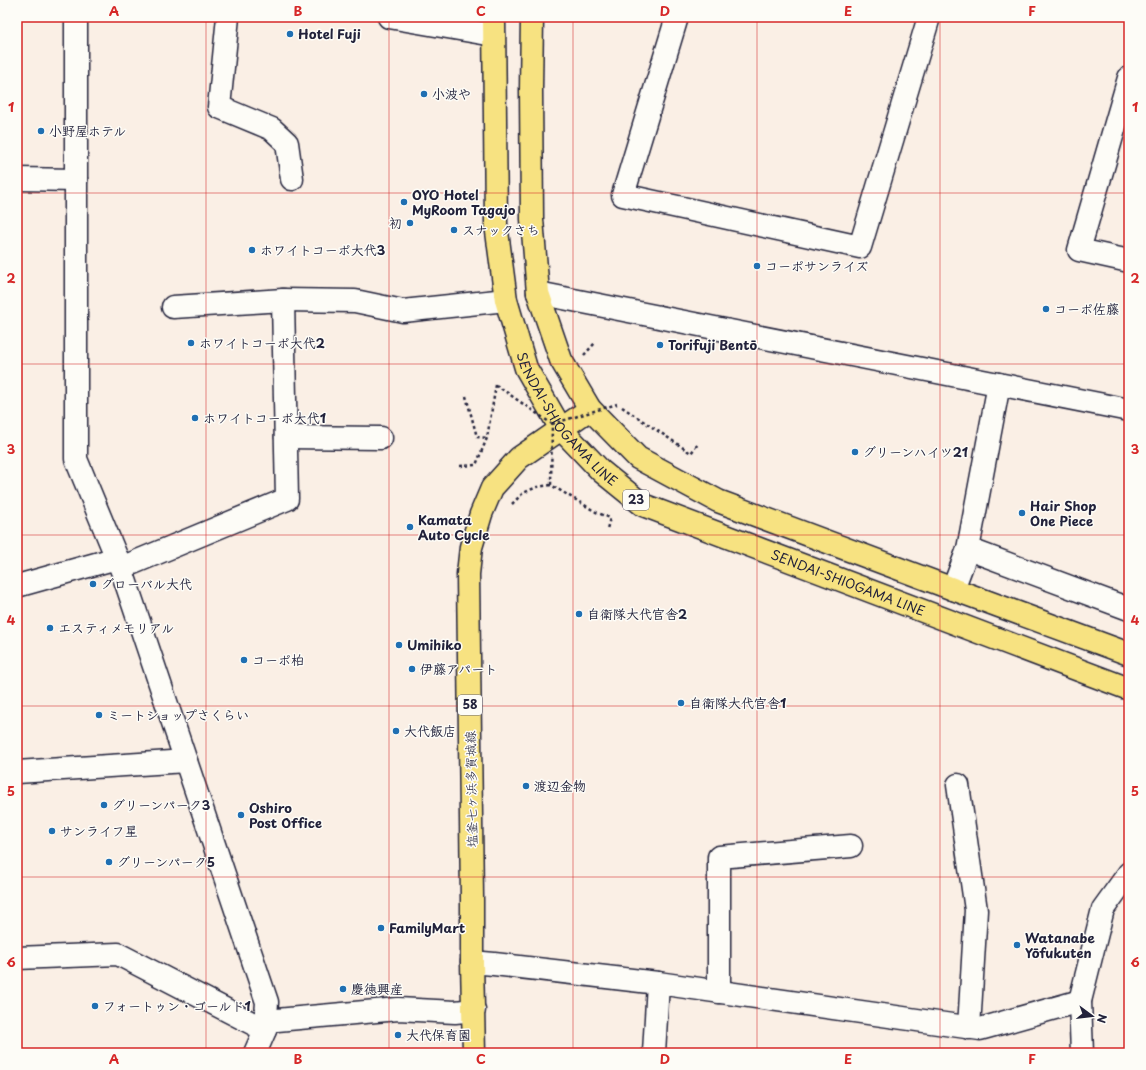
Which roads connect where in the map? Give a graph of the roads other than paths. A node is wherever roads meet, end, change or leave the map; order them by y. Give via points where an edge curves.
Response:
1 (76, 17) edge
2 (228, 17) edge
3 (389, 17) edge
4 (532, 17) edge
5 (677, 17) edge
6 (929, 17) edge
7 (494, 26) edge
8 (1129, 78) edge
9 (17, 179) edge
10 (76, 180) junction
11 (292, 180) dead end
12 (1129, 261) edge
13 (538, 293) junction
14 (283, 300) junction
15 (506, 300) junction
16 (173, 307) dead end
17 (999, 384) junction
18 (590, 409) junction
19 (1129, 410) edge
20 (556, 427) junction
21 (286, 437) junction
22 (381, 438) dead end
23 (968, 549) junction
24 (119, 563) junction
25 (17, 586) edge
26 (953, 589) junction
27 (1129, 609) edge
28 (1129, 654) edge
29 (1129, 689) edge
30 (186, 761) junction
31 (17, 772) edge
32 (958, 785) dead end
33 (851, 846) dead end
34 (1129, 873) edge
35 (17, 958) edge
36 (472, 962) junction
37 (658, 983) junction
38 (719, 992) junction
39 (1080, 1001) junction
40 (474, 1010) junction
41 (265, 1026) junction
42 (969, 1028) junction
43 (255, 1053) edge
44 (474, 1053) edge
45 (654, 1053) edge
46 (1082, 1053) edge

1 - 10 street
2 - 11 street via 218,107 272,129 287,143
3 - 7 street
4 - 13 main road, SENDAI-SHIOGAMA LINE via 532,219
5 - 6 street via 623,195 860,247
7 - 15 main road, SENDAI-SHIOGAMA LINE / 23 via 496,224
8 - 12 street via 1079,250
9 - 10 street
10 - 24 street via 76,459
13 - 17 street
13 - 18 main road, SENDAI-SHIOGAMA LINE via 561,360
14 - 15 street via 355,302 403,311
14 - 16 street
14 - 21 street
15 - 20 main road, SENDAI-SHIOGAMA LINE / 23 via 526,368
17 - 19 street
17 - 23 street
18 - 20 main road, 塩釜七ヶ浜多賀城線 / 58
18 - 26 main road, SENDAI-SHIOGAMA LINE via 638,458 718,501
20 - 29 main road, SENDAI-SHIOGAMA LINE / 23 via 601,471 643,505
20 - 36 main road, 塩釜七ヶ浜多賀城線 / 58 via 519,458 492,488 471,547 468,574
21 - 22 street
21 - 24 street via 287,499
23 - 26 street
23 - 27 street
24 - 25 street
24 - 30 street
26 - 28 main road, SENDAI-SHIOGAMA LINE
30 - 31 street
30 - 41 street via 267,1002
32 - 42 street via 976,910
33 - 38 street via 719,857
34 - 39 street via 1103,909
35 - 41 street via 118,954
36 - 37 street
36 - 40 main road, 塩釜七ヶ浜多賀城線 / 58
37 - 38 street
37 - 45 street
38 - 42 street
39 - 42 street via 980,1030
39 - 46 street
40 - 41 street via 455,1012 398,1009
40 - 44 main road, 塩釜七ヶ浜多賀城線 / 58
41 - 43 street

